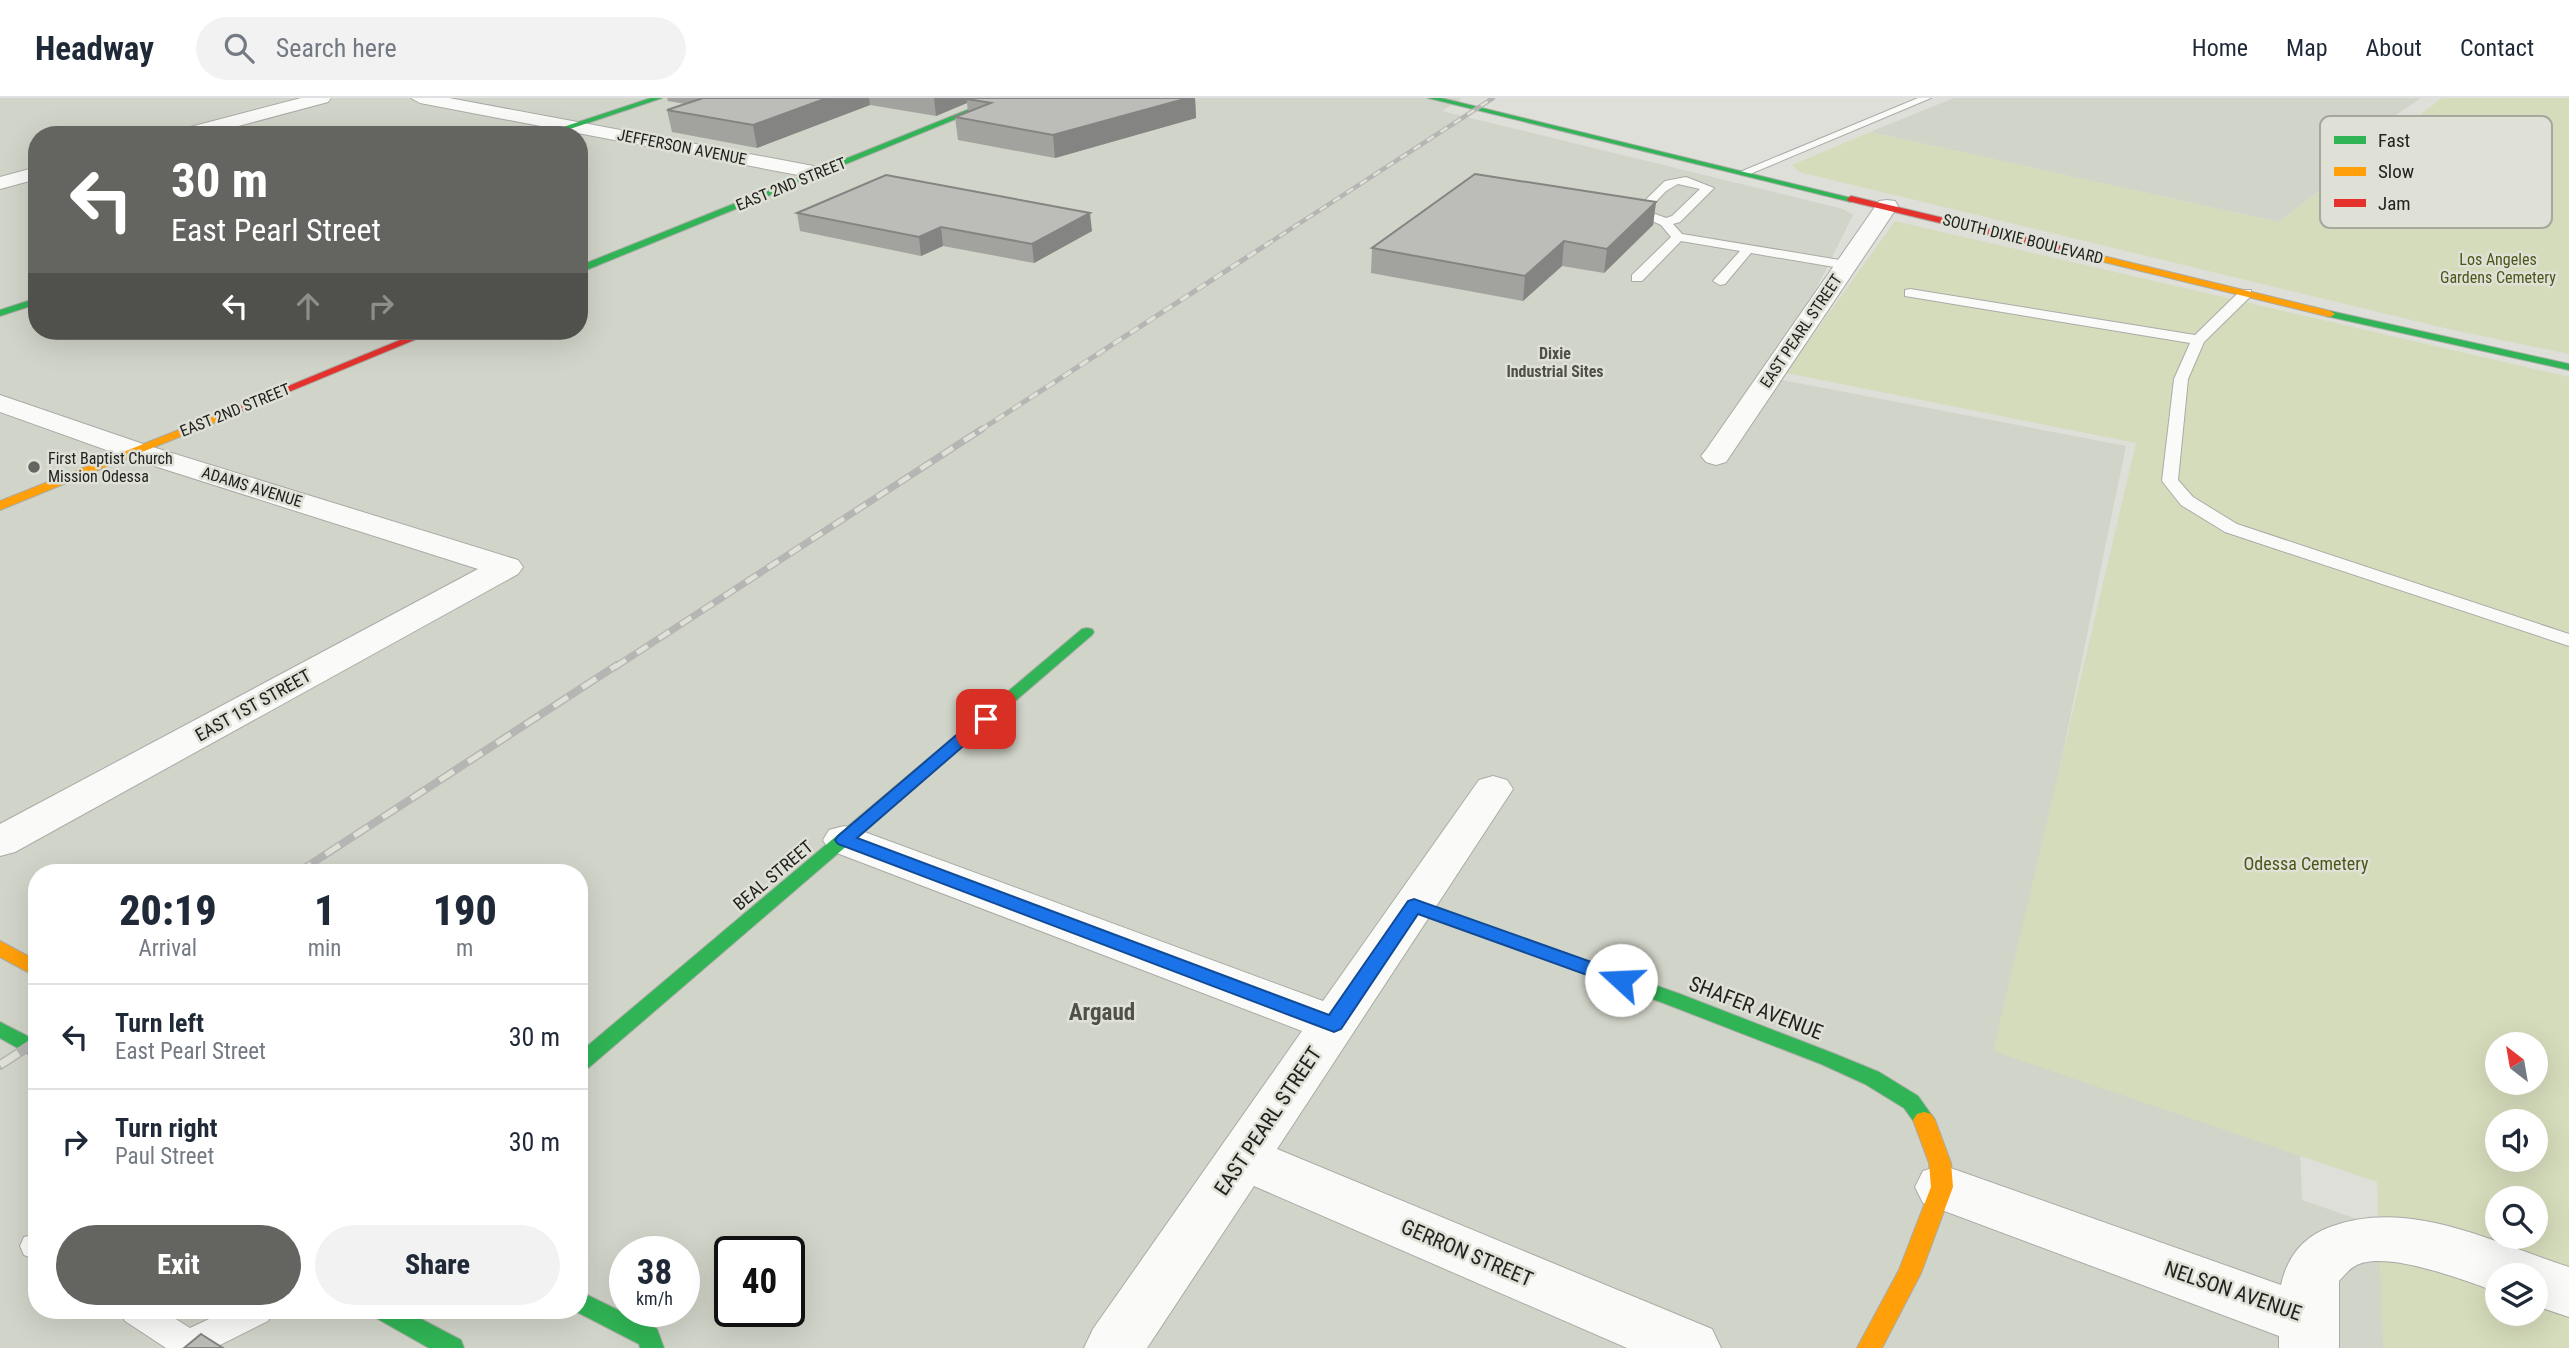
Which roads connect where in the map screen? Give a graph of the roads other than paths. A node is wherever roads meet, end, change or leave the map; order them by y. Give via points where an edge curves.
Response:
1 (322, 98) edge
2 (420, 98) edge
3 (658, 98) edge
4 (1003, 98) edge
5 (1432, 98) edge
6 (1926, 98) edge
7 (216, 126) edge
8 (570, 126) joint
9 (588, 129) edge
10 (12, 159) dead end
11 (28, 163) edge
12 (1710, 164) junction
13 (1746, 172) junction
14 (819, 173) junction
15 (28, 175) edge
16 (1690, 179) junction
17 (0, 183) edge
18 (1887, 206) junction
19 (1665, 222) junction
20 (1678, 237) junction
21 (1748, 249) junction
22 (1846, 265) junction
23 (588, 266) edge
24 (1637, 278) dead end
25 (1720, 281) dead end
26 (1910, 293) dead end
27 (2246, 293) junction
28 (28, 304) edge
29 (0, 313) edge
30 (408, 340) edge
31 (2198, 340) junction
32 (2569, 367) edge
33 (0, 403) edge
34 (136, 451) junction
35 (1716, 456) dead end
36 (0, 506) edge
37 (506, 567) joint
38 (1087, 632) dead end
39 (2569, 640) edge
40 (1493, 789) dead end
41 (844, 840) junction
42 (0, 842) edge
43 (1414, 905) junction
44 (0, 948) edge
45 (28, 965) edge
46 (1334, 1024) junction
47 (0, 1029) edge
48 (28, 1045) edge
49 (588, 1057) edge
50 (1243, 1158) junction
51 (1942, 1187) junction
52 (2485, 1264) edge
53 (2548, 1285) edge
54 (2569, 1292) edge
55 (588, 1306) edge
56 (147, 1319) edge
57 (241, 1319) edge
58 (399, 1319) edge
59 (2309, 1334) edge
60 (185, 1346) edge
61 (452, 1348) edge
62 (652, 1348) edge
63 (1114, 1348) edge
64 (1691, 1348) edge
65 (1869, 1348) edge

1 - 7 street
2 - 8 street, JEFFERSON AVENUE
3 - 8 main road
4 - 14 main road, EAST 2ND STREET
5 - 12 main road, SOUTH DIXIE BOULEVARD
6 - 13 lane
9 - 14 street, JEFFERSON AVENUE
10 - 11 street
12 - 13 main road, SOUTH DIXIE BOULEVARD
12 - 16 lane
13 - 18 main road, SOUTH DIXIE BOULEVARD
14 - 23 main road, EAST 2ND STREET
15 - 17 street
16 - 19 lane via 1708,188 1676,219
16 - 19 lane via 1668,182 1639,212
18 - 22 street, EAST PEARL STREET
18 - 27 main road, SOUTH DIXIE BOULEVARD
19 - 20 lane
20 - 21 lane
20 - 24 lane
21 - 22 lane
21 - 25 lane
22 - 35 street, EAST PEARL STREET
26 - 31 lane
27 - 31 lane
27 - 32 main road, SOUTH DIXIE BOULEVARD
28 - 29 main road
30 - 34 main road, EAST 2ND STREET
31 - 39 lane via 2181,379 2170,481 2187,501 2231,528
33 - 34 street, ADAMS AVENUE
34 - 36 main road, EAST 2ND STREET
34 - 37 street, ADAMS AVENUE
37 - 42 street, EAST 1ST STREET
38 - 41 main road, BEAL STREET
40 - 43 street, EAST PEARL STREET
41 - 46 street
41 - 49 main road, BEAL STREET
43 - 46 street, EAST PEARL STREET
43 - 51 main road, SHAFER AVENUE via 1673,999 1872,1078 1911,1101 1928,1125
44 - 45 main road
46 - 50 street, EAST PEARL STREET
47 - 48 main road
50 - 63 street, EAST PEARL STREET
50 - 64 street, GERRON STREET
51 - 59 street, NELSON AVENUE
51 - 65 main road via 1909,1273
52 - 59 street, NELSON AVENUE via 2390,1238 2370,1238 2337,1248 2315,1268 2310,1283
53 - 54 street
55 - 62 main road via 648,1337
56 - 60 lane
57 - 60 lane
58 - 61 main road

